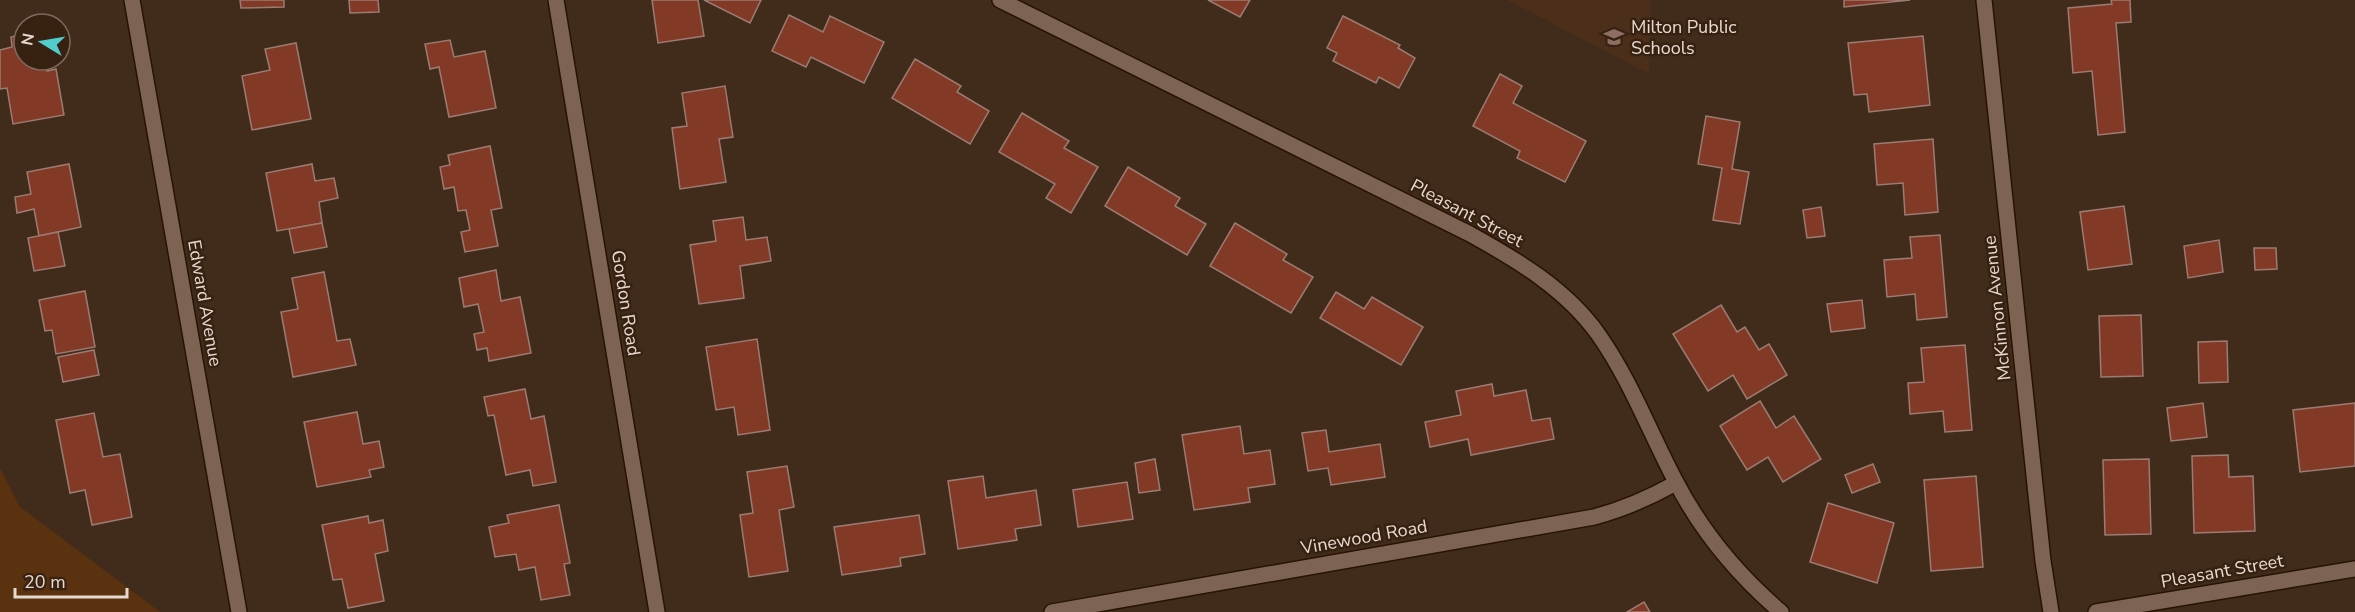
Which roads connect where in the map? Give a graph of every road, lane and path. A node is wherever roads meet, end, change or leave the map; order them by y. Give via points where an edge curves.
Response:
1 (132, 0) edge
2 (556, 0) edge
3 (1000, 0) edge
4 (1984, 0) edge
5 (1676, 483) junction
6 (2355, 568) edge
7 (239, 612) edge
8 (657, 612) edge
9 (1052, 612) edge
10 (1781, 612) edge
11 (2051, 612) edge
12 (2096, 612) edge

1 - 7 street, Edward Avenue
2 - 8 street, Gordon Road
3 - 5 street, Pleasant Street via 1470,234 1542,278 1597,332
4 - 11 street, McKinnon Avenue
5 - 9 street, Vinewood Road via 1643,501 1594,517
5 - 10 street, Pleasant Street via 1723,552
6 - 12 street, Pleasant Street

